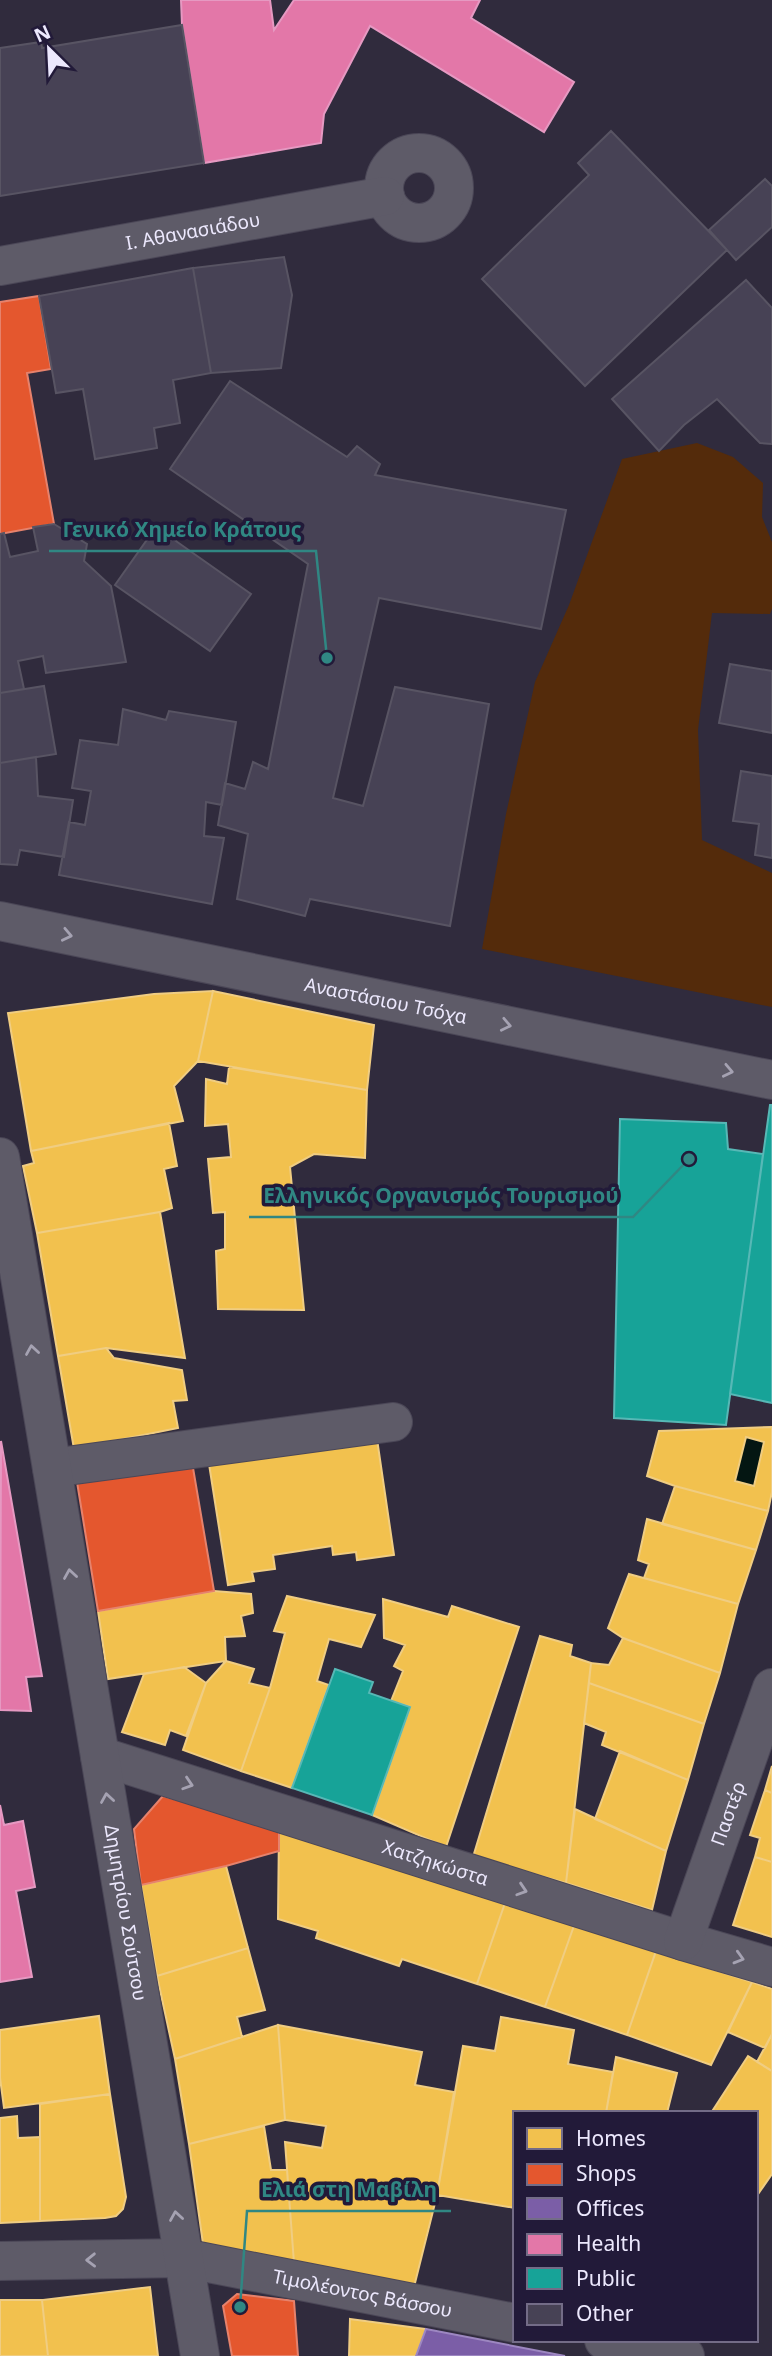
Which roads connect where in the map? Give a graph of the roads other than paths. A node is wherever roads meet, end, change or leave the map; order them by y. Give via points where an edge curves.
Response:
1 (385, 196) dead end
2 (0, 265) edge
3 (0, 921) edge
4 (772, 1080) edge
5 (0, 1157) edge
6 (393, 1422) dead end
7 (52, 1468) junction
8 (772, 1688) edge
9 (100, 1756) junction
10 (683, 1941) junction
11 (772, 1967) edge
12 (183, 2258) junction
13 (0, 2261) edge
14 (513, 2323) edge
15 (614, 2342) edge
16 (200, 2356) edge
17 (685, 2356) edge

1 - 2 street, Ι. Αθανασιάδου
3 -> 4 street, Αναστάσιου Τσόχα
7 -> 5 street, Δημητρίου Σούτσου
6 - 7 street
9 -> 7 street, Δημητρίου Σούτσου
8 - 10 street, Παστέρ
9 -> 10 street, Χατζηκώστα
12 -> 9 street, Δημητρίου Σούτσου
10 -> 11 street, Χατζηκώστα
12 -> 13 street, Τιμολέοντος Βάσσου
12 - 14 street, Τιμολέοντος Βάσσου
12 - 16 street, Δημητρίου Σούτσου
15 - 17 street

